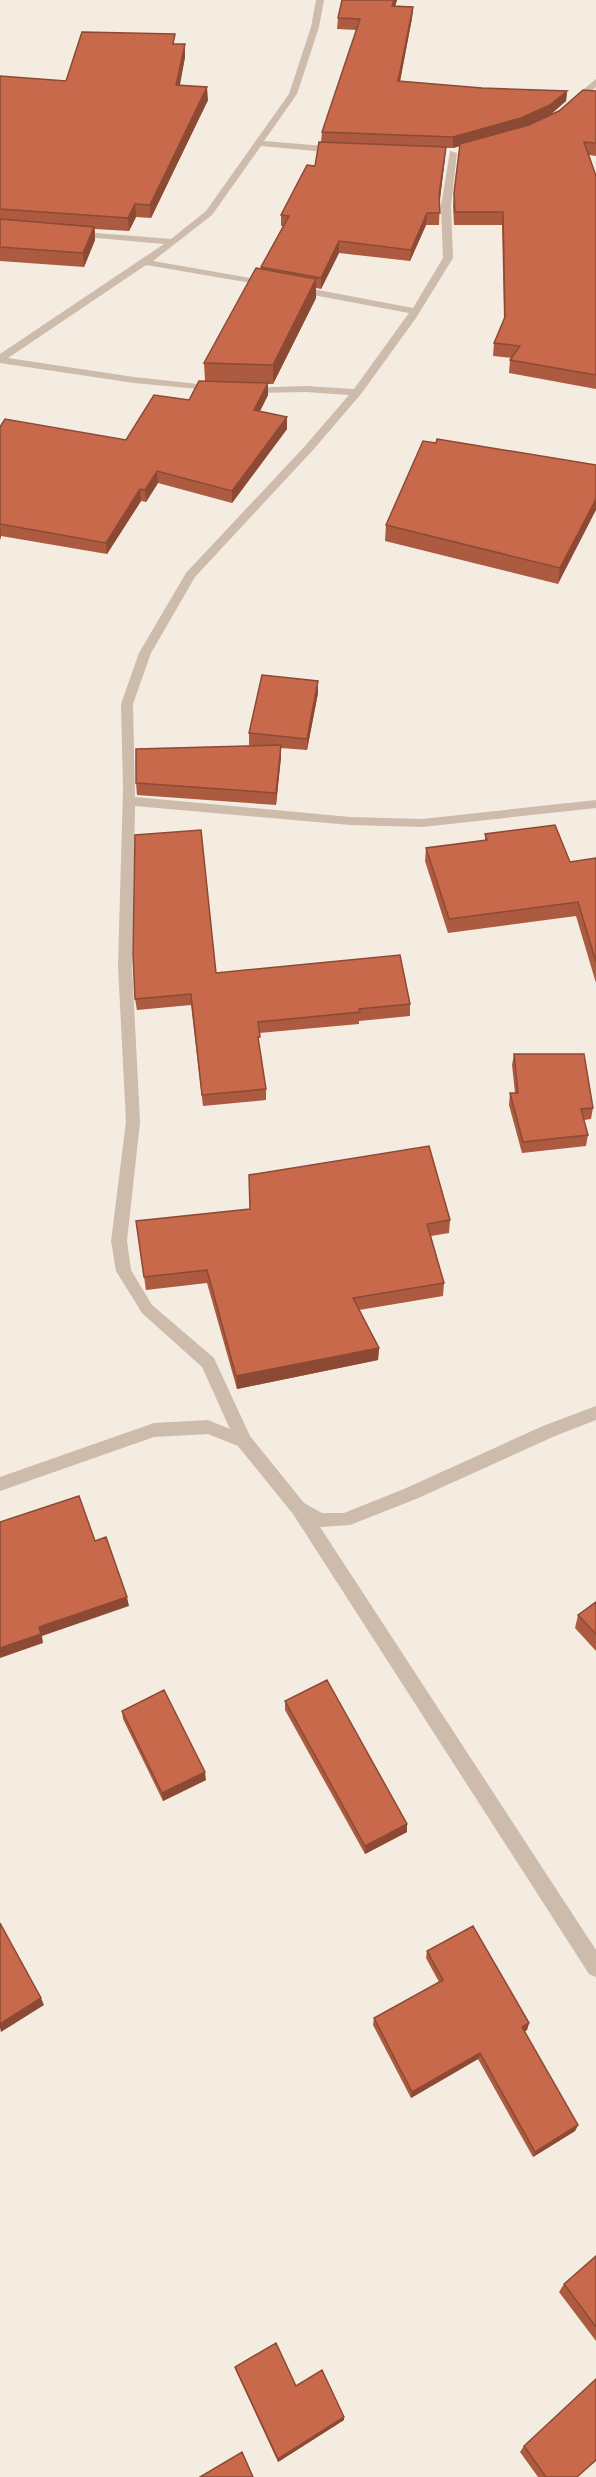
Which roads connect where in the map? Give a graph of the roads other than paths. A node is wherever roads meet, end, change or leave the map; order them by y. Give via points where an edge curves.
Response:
1 (320, 0) edge
2 (596, 82) edge
3 (569, 107) edge
4 (258, 143) junction
5 (341, 150) edge
6 (453, 152) edge
7 (66, 232) edge
8 (173, 242) junction
9 (143, 262) junction
10 (279, 286) edge
11 (291, 288) edge
12 (415, 310) junction
13 (0, 360) edge
14 (357, 392) junction
15 (129, 801) junction
16 (596, 804) edge
17 (596, 1413) edge
18 (244, 1441) junction
19 (0, 1484) edge
20 (298, 1508) junction
21 (596, 1967) edge

1 - 4 street via 293,94
2 - 3 street
4 - 5 street
4 - 8 street via 209,213
6 - 12 street via 446,206 448,258
7 - 8 street
8 - 9 street
9 - 10 street
9 - 13 street
11 - 12 street
12 - 14 street
13 - 14 street via 191,387
14 - 15 street via 190,575 145,653 127,704
15 - 16 street via 422,823
15 - 18 street via 125,966 133,1122 119,1241 124,1271 147,1309 208,1364
17 - 20 street via 344,1520 320,1521
18 - 19 street via 208,1427 154,1430
18 - 20 street
20 - 21 street

